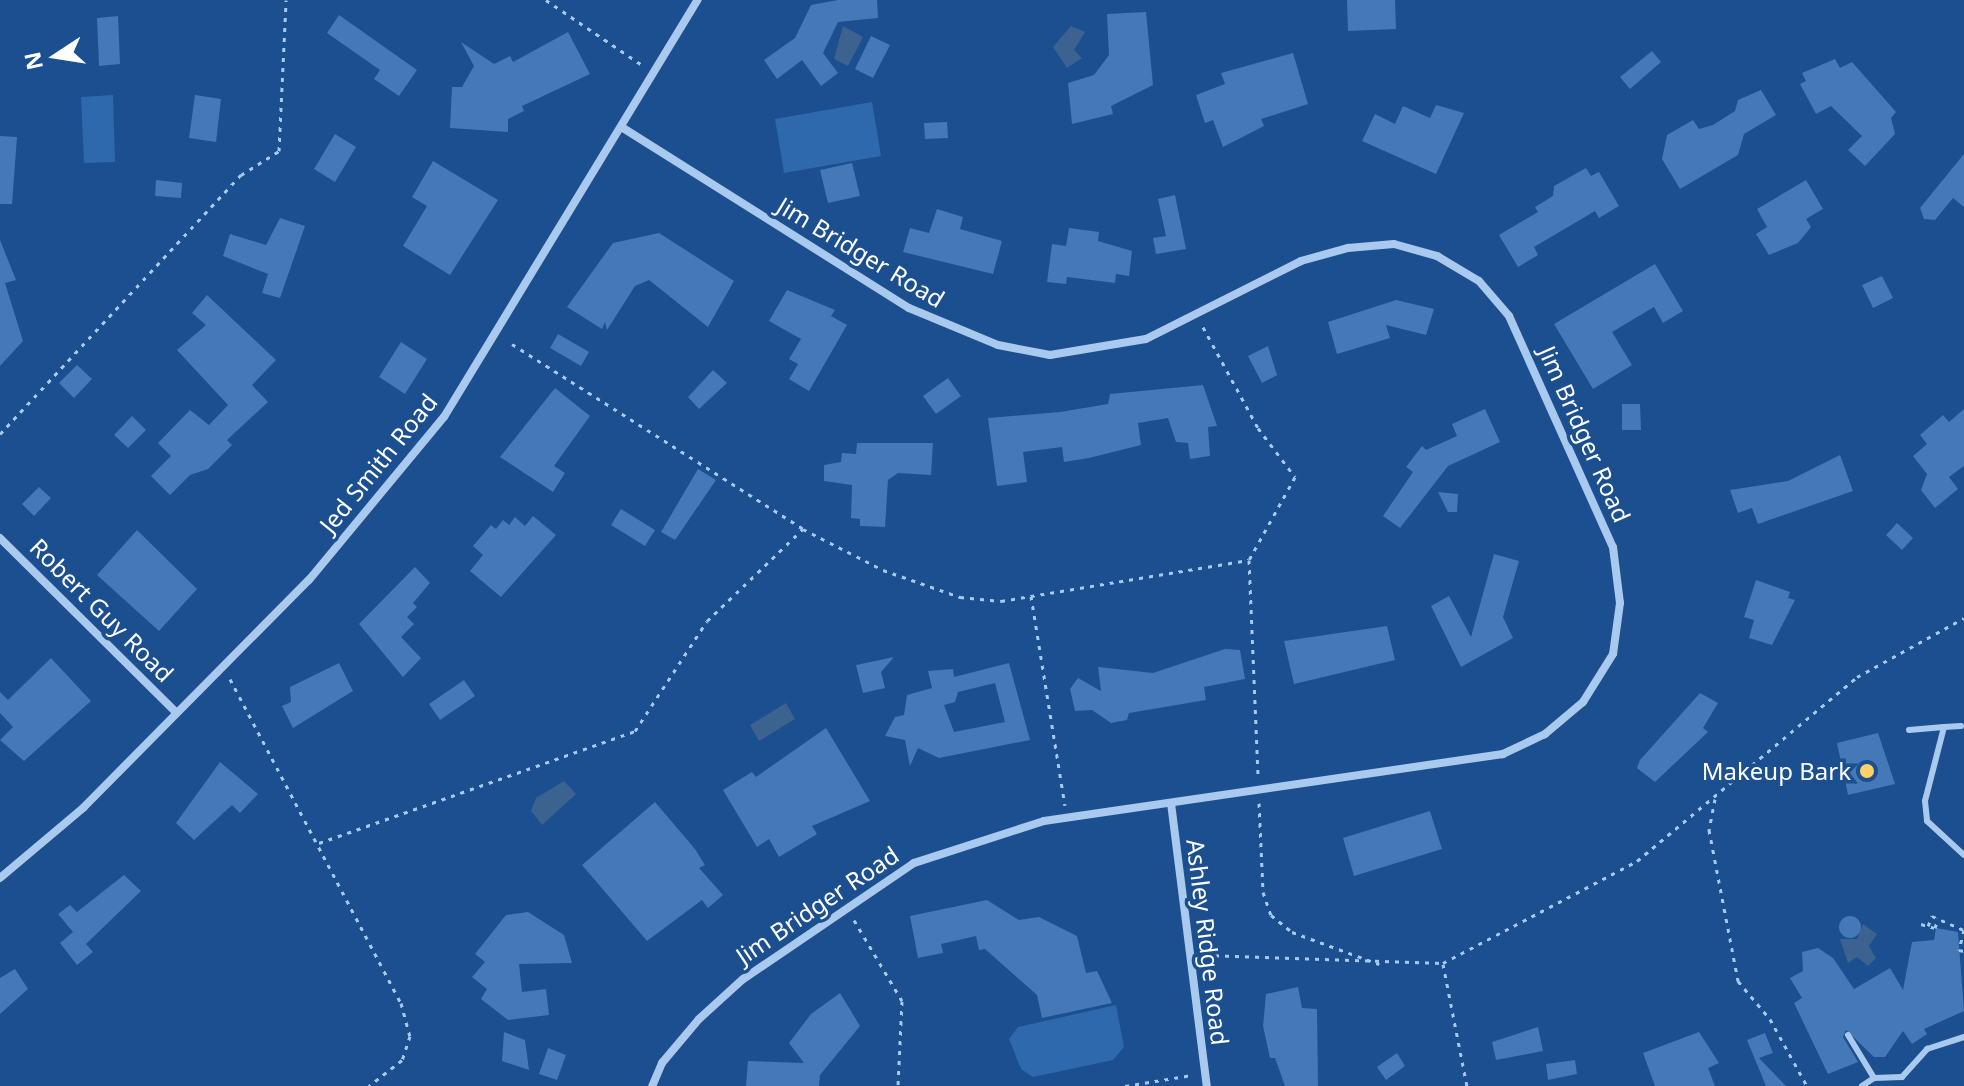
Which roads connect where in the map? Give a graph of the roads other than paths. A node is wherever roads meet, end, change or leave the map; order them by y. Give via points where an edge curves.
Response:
1 (698, 0) edge
2 (623, 128) junction
3 (0, 538) edge
4 (175, 711) junction
5 (1961, 726) dead end
6 (1944, 727) junction
7 (1909, 730) dead end
8 (1171, 803) junction
9 (1964, 855) edge
10 (0, 878) edge
11 (1848, 1035) dead end
12 (1963, 1040) edge
13 (1902, 1077) junction
14 (1874, 1078) junction
15 (652, 1086) edge
16 (1207, 1086) edge
17 (1862, 1086) edge
18 (1908, 1086) edge

1 - 2 street, Jed Smith Road
2 - 4 street, Jed Smith Road via 444,417 309,580
2 - 8 street, Jim Bridger Road via 909,308 998,345 1050,355 1146,339 1301,261 1348,248 1394,244 1437,256 1479,281 1509,316 1613,547 1620,603 1613,654 1583,702 1545,734 1503,754
3 - 4 street, Robert Guy Road
4 - 10 street, Jed Smith Road via 83,808
5 - 6 lane
6 - 7 lane
6 - 9 lane via 1928,783 1927,821
8 - 15 street, Jim Bridger Road via 1068,818 914,863 743,979 699,1019 662,1063
8 - 16 street, Ashley Ridge Road
11 - 14 lane
12 - 13 lane via 1927,1049
13 - 14 lane
13 - 18 lane
14 - 17 lane

